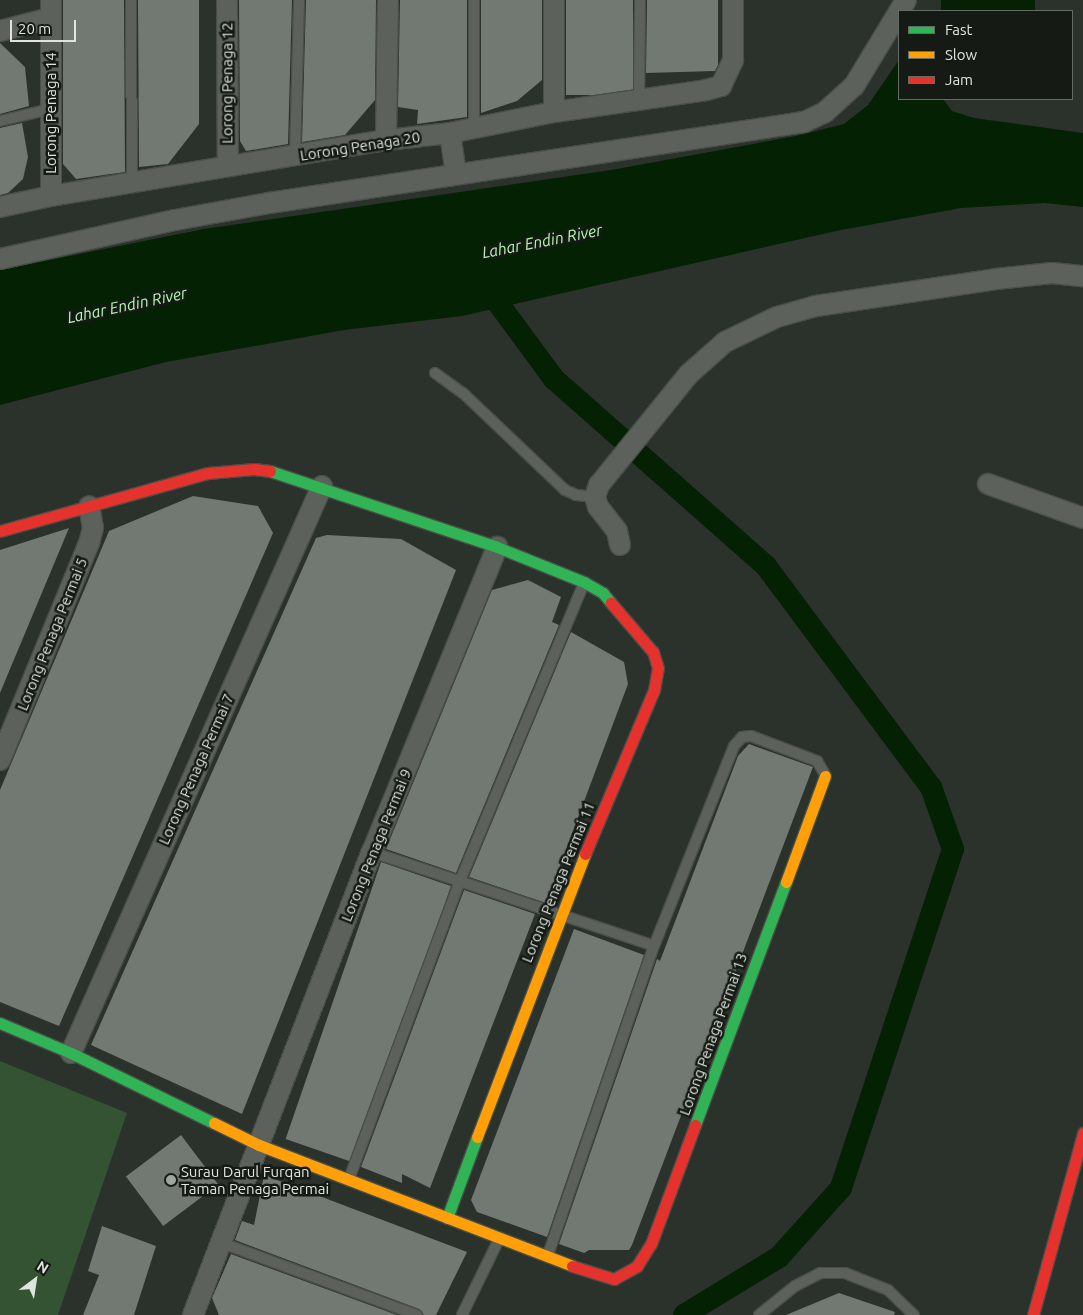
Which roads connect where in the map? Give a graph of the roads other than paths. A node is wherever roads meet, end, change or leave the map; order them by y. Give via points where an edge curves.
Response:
1 (131, 0) edge
2 (227, 0) edge
3 (299, 0) edge
4 (388, 0) edge
5 (474, 0) edge
6 (554, 0) edge
7 (640, 0) edge
8 (733, 0) edge
9 (51, 9) edge
10 (898, 13) edge
11 (0, 31) edge
12 (640, 100) junction
13 (50, 109) junction
14 (554, 112) junction
15 (0, 121) edge
16 (474, 127) junction
17 (450, 133) junction
18 (386, 140) junction
19 (295, 156) junction
20 (228, 166) junction
21 (456, 174) junction
22 (132, 183) junction
23 (51, 196) junction
24 (0, 207) edge
25 (0, 259) edge
26 (1083, 276) edge
27 (435, 373) dead end
28 (988, 484) dead end
29 (322, 486) junction
30 (595, 497) junction
31 (89, 506) junction
32 (1083, 518) edge
33 (0, 531) edge
34 (620, 545) dead end
35 (497, 547) junction
36 (584, 582) junction
37 (0, 760) edge
38 (825, 776) joint
39 (372, 852) junction
40 (460, 881) junction
41 (560, 915) junction
42 (654, 946) junction
43 (0, 1023) edge
44 (71, 1053) junction
45 (1083, 1132) edge
46 (259, 1145) junction
47 (1080, 1161) edge
48 (348, 1180) junction
49 (447, 1218) junction
50 (500, 1238) junction
51 (222, 1243) junction
52 (548, 1256) junction
53 (193, 1315) edge
54 (417, 1315) edge
55 (462, 1315) edge
56 (759, 1315) edge
57 (914, 1315) edge
58 (1033, 1315) edge

1 - 22 lane
2 - 20 street, Lorong Penaga 12
3 - 19 lane
4 - 18 street
5 - 16 lane
6 - 14 street
7 - 12 lane
8 - 12 street, Lorong Penaga 20 via 734,60 721,86
9 - 11 street
9 - 13 street, Lorong Penaga 14
10 - 21 street via 854,86 825,112 804,122
12 - 14 street, Lorong Penaga 20
13 - 15 lane
13 - 23 street, Lorong Penaga 14
14 - 16 street, Lorong Penaga 20
16 - 17 street, Lorong Penaga 20
17 - 18 street, Lorong Penaga 20
17 - 21 street
18 - 19 street, Lorong Penaga 20
19 - 20 street, Lorong Penaga 20
20 - 22 street, Lorong Penaga 20
21 - 25 street via 184,218
22 - 23 street, Lorong Penaga 20
23 - 24 street, Lorong Penaga 20
26 - 30 street via 1052,273 996,279 816,306 777,317 733,338 706,356 672,392 599,485
27 - 30 lane via 463,393 565,490
28 - 32 street
29 - 31 street, Lorong Penaga Permai 11 via 281,473 232,469
29 - 35 street, Lorong Penaga Permai 11
29 - 44 street, Lorong Penaga Permai 7
30 - 34 street via 598,508 617,531
31 - 33 street, Lorong Penaga Permai 11
31 - 37 street, Lorong Penaga Permai 5 via 93,528 89,543
35 - 36 street, Lorong Penaga Permai 11
35 - 39 street, Lorong Penaga Permai 9
36 - 40 lane
36 - 41 street, Lorong Penaga Permai 11 via 603,593 653,652 658,668 654,690
38 - 42 lane via 817,761 752,736 742,737 734,746
38 - 52 street, Lorong Penaga Permai 13 via 651,1244 637,1266 626,1275 604,1278
39 - 40 lane
39 - 46 street, Lorong Penaga Permai 9
40 - 41 lane
40 - 48 lane
41 - 42 lane
41 - 49 street, Lorong Penaga Permai 11
42 - 52 lane
43 - 44 street
44 - 46 street
45 - 47 street
46 - 48 street
46 - 51 street, Lorong Penaga Permai 9
47 - 58 street
48 - 49 street
49 - 50 street
50 - 52 street
50 - 55 lane
51 - 53 street, Lorong Penaga Permai 9
51 - 54 lane
56 - 57 lane via 795,1286 820,1273 844,1273 888,1290

